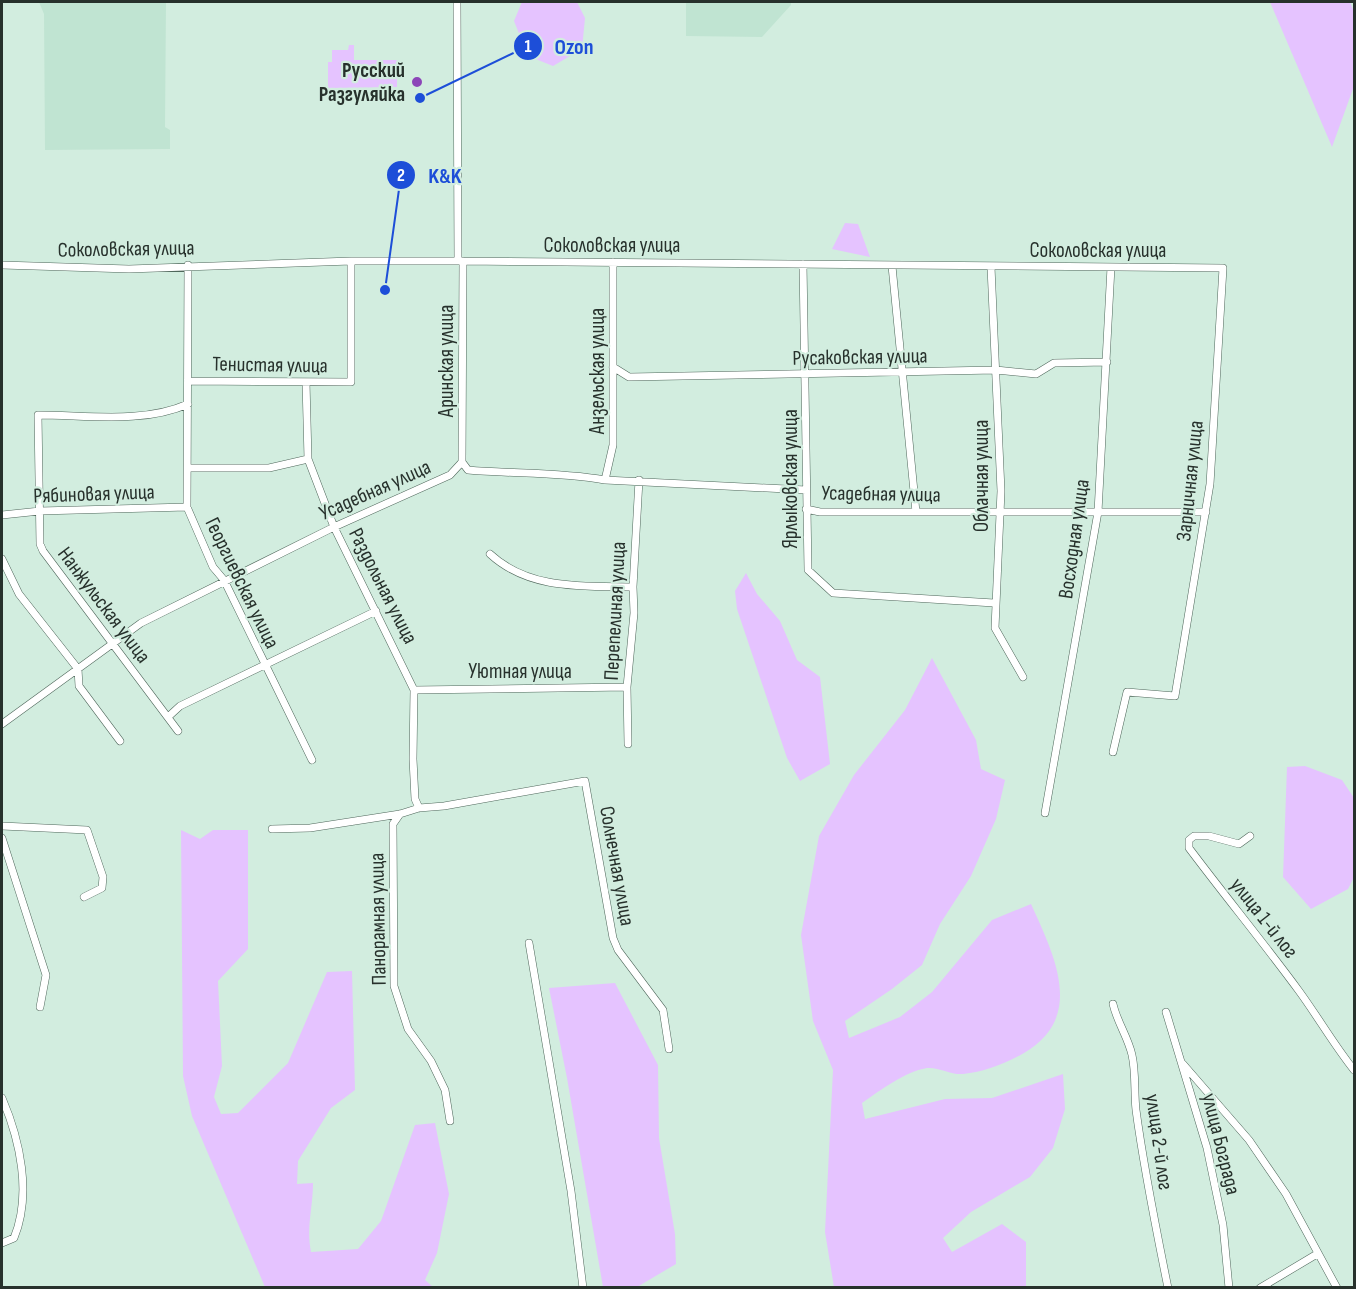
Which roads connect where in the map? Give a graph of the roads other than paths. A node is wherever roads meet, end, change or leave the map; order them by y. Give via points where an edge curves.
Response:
1 (457, 2) edge
2 (351, 261) junction
3 (460, 261) junction
4 (613, 262) junction
5 (803, 264) junction
6 (2, 265) edge
7 (188, 265) junction
8 (892, 266) junction
9 (991, 267) junction
10 (1111, 267) junction
11 (1223, 268) joint
12 (1107, 362) junction
13 (614, 367) junction
14 (996, 370) junction
15 (903, 373) junction
16 (805, 376) junction
17 (188, 381) junction
18 (306, 382) junction
19 (188, 404) junction
20 (308, 459) junction
21 (462, 462) junction
22 (189, 468) junction
23 (605, 480) junction
24 (639, 480) junction
25 (806, 490) junction
26 (187, 507) junction
27 (806, 509) junction
28 (40, 511) junction
29 (998, 512) junction
30 (1098, 512) junction
31 (1206, 512) junction
32 (916, 513) junction
33 (2, 515) edge
34 (334, 526) junction
35 (490, 554) dead end
36 (2, 559) edge
37 (224, 580) junction
38 (633, 588) junction
39 (994, 603) junction
40 (376, 611) junction
41 (111, 644) junction
42 (265, 665) junction
43 (78, 669) junction
44 (1023, 677) dead end
45 (627, 687) junction
46 (414, 690) junction
47 (168, 717) junction
48 (2, 724) edge
49 (178, 731) dead end
50 (120, 741) dead end
51 (628, 744) dead end
52 (1113, 752) dead end
53 (312, 760) dead end
54 (419, 808) junction
55 (1045, 813) dead end
56 (400, 814) junction
57 (2, 826) edge
58 (273, 829) dead end
59 (1250, 836) dead end
60 (2, 838) edge
61 (84, 897) dead end
62 (529, 943) dead end
63 (1113, 1004) dead end
64 (40, 1007) dead end
65 (1166, 1012) dead end
66 (669, 1049) dead end
67 (1179, 1059) junction
68 (1354, 1070) edge
69 (2, 1098) edge
70 (450, 1121) dead end
71 (2, 1242) edge
72 (1317, 1254) junction
73 (583, 1287) edge
74 (1168, 1287) edge
75 (1229, 1287) edge
76 (1260, 1287) edge
77 (1337, 1287) edge

1 - 3 street, Аринская улица
2 - 3 street, Соколовская улица
2 - 7 street, Соколовская улица
2 - 18 street, Тенистая улица via 351,382
3 - 4 street, Соколовская улица
3 - 21 street, Аринская улица
4 - 5 street, Соколовская улица
4 - 13 street, Анзельская улица
5 - 8 street, Соколовская улица
5 - 16 street, Ярлыковская улица
6 - 7 street, Соколовская улица via 129,269
7 - 17 street, Георгиевская улица
8 - 9 street, Соколовская улица
8 - 15 street
9 - 10 street, Соколовская улица
9 - 14 street, Облачная улица
10 - 11 street, Соколовская улица
10 - 12 street, Восходная улица
11 - 31 street, Зарничная улица
12 - 14 street, Русаковская улица via 1054,363 1036,374
12 - 30 street, Восходная улица
13 - 16 street, Русаковская улица via 629,377
13 - 23 street, Анзельская улица via 613,445
14 - 15 street, Русаковская улица
14 - 29 street, Облачная улица via 1001,491
15 - 16 street, Русаковская улица
15 - 32 street
16 - 25 street, Ярлыковская улица
17 - 18 street, Тенистая улица
17 - 19 street, Георгиевская улица
18 - 20 street, Раздольная улица
19 - 22 street, Георгиевская улица
19 - 28 street, Нанжульская улица via 147,416 38,415
20 - 22 street via 269,468
20 - 34 street, Раздольная улица
21 - 23 street, Усадебная улица via 468,470 574,474
21 - 34 street, Усадебная улица via 450,474
22 - 26 street, Георгиевская улица
23 - 24 street, Усадебная улица
24 - 25 street, Усадебная улица
24 - 38 street, Перепелиная улица
25 - 27 street, Ярлыковская улица
26 - 28 street, Рябиновая улица
26 - 37 street, Георгиевская улица via 213,567
27 - 32 street, Усадебная улица via 820,513
27 - 39 street, Ярлыковская улица via 808,570 833,594
28 - 33 street, Рябиновая улица
28 - 41 street, Нанжульская улица via 43,551
29 - 30 street, Усадебная улица
29 - 32 street, Усадебная улица
29 - 39 street, Облачная улица
30 - 31 street, Усадебная улица
30 - 55 street, Восходная улица
31 - 52 street, Зарничная улица via 1175,696 1127,692
34 - 37 street, Усадебная улица
34 - 40 street, Раздольная улица
35 - 38 street via 512,572 547,583
36 - 43 street via 19,594
37 - 41 street, Усадебная улица via 141,623
37 - 42 street, Георгиевская улица
38 - 45 street, Перепелиная улица
39 - 44 street, Облачная улица via 995,628
40 - 42 street
40 - 46 street, Раздольная улица
41 - 43 street, Усадебная улица
41 - 47 street, Нанжульская улица
42 - 47 street via 180,706
42 - 53 street, Георгиевская улица
43 - 48 street, Усадебная улица
43 - 50 street via 79,686
45 - 46 street, Уютная улица
45 - 51 street, Перепелиная улица
46 - 54 street, Раздольная улица via 413,759
47 - 49 street, Нанжульская улица
54 - 56 street
54 - 66 street, Солнечная улица via 585,782 613,938 663,1010
56 - 58 street via 310,828
56 - 70 street, Панорамная улица via 393,824 394,986 408,1029 445,1090
57 - 61 street via 87,830 103,877 102,888
59 - 68 street, улица 1-й лог via 1239,844 1194,836 1189,840 1189,848 1301,993
60 - 64 street via 46,975
62 - 73 street via 571,1191
63 - 74 street, улица 2-й лог via 1132,1058 1136,1111
65 - 67 street, улица Бограда
67 - 72 street via 1249,1140 1286,1194
67 - 75 street, улица Бограда via 1207,1149 1224,1235
69 - 71 street via 14,1126 24,1197 14,1238
72 - 76 street
72 - 77 street

